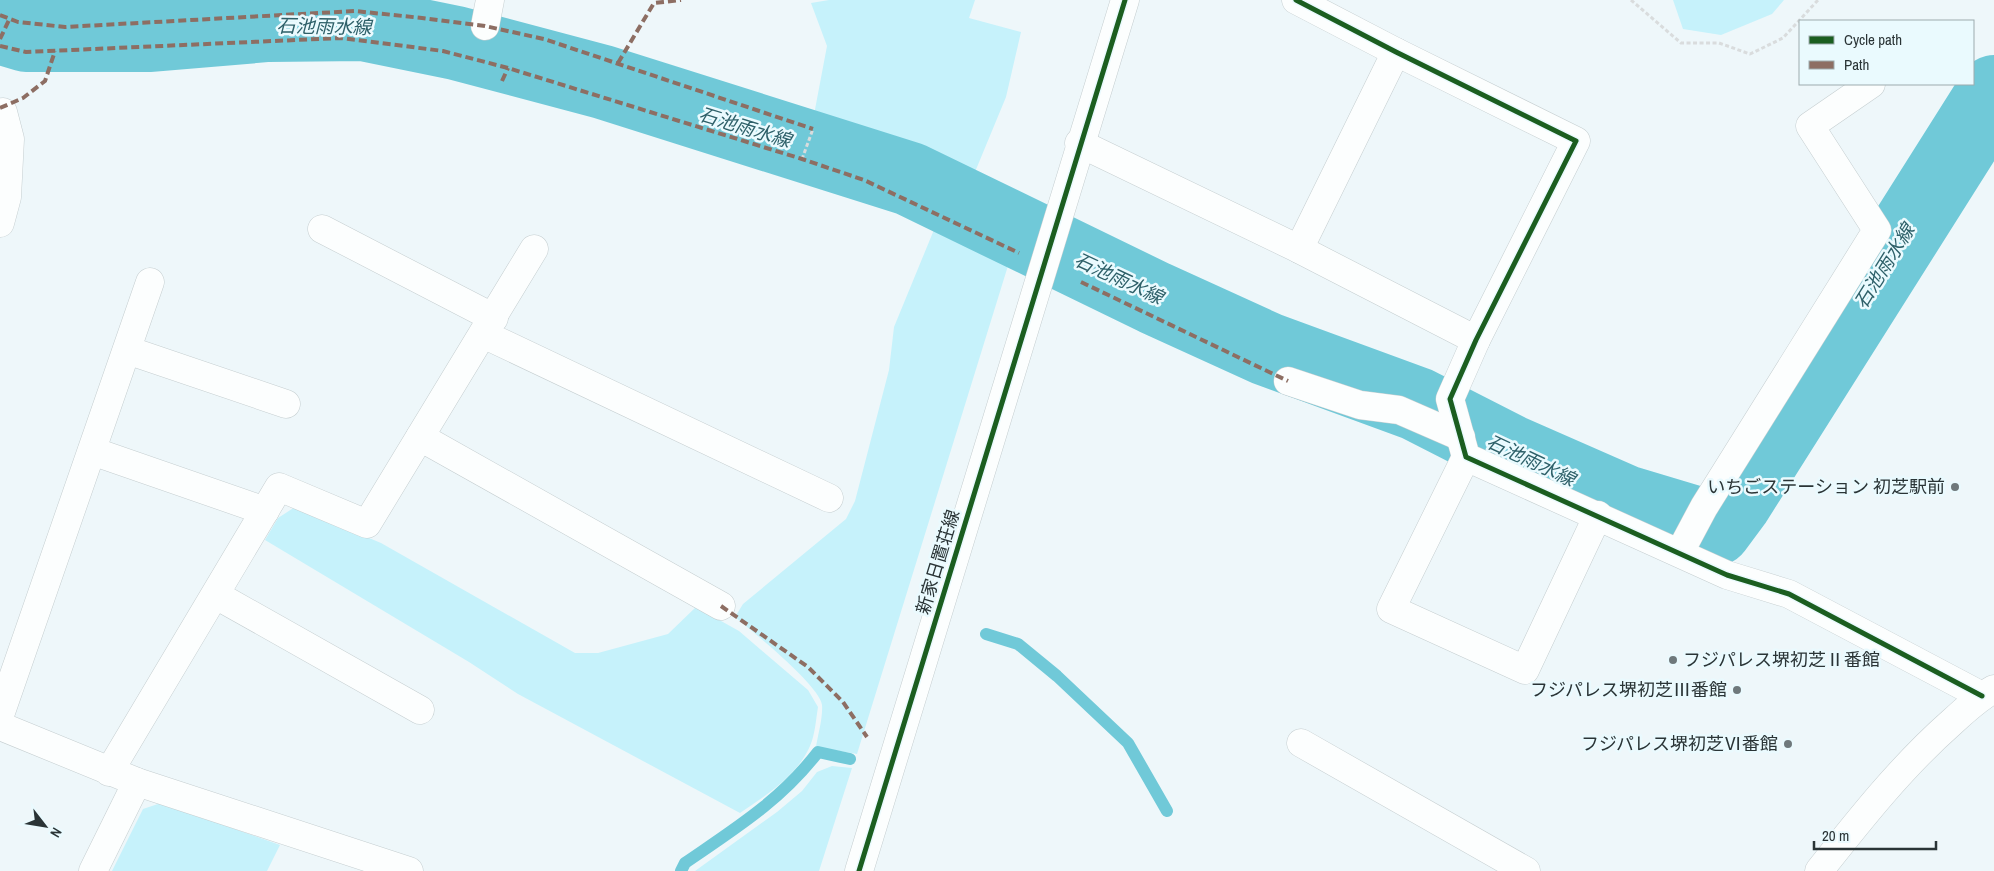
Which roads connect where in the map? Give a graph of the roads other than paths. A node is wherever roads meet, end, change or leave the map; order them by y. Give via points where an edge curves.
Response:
1 (490, 0) edge
2 (1124, 0) edge
3 (1296, 0) edge
4 (485, 26) dead end
5 (1396, 52) junction
6 (1869, 85) edge
7 (2, 112) dead end
8 (1079, 143) junction
9 (0, 223) edge
10 (322, 229) dead end
11 (534, 249) dead end
12 (1299, 249) junction
13 (150, 282) dead end
14 (488, 326) junction
15 (1476, 340) junction
16 (127, 350) junction
17 (1288, 381) dead end
18 (286, 404) dead end
19 (420, 437) junction
20 (1462, 442) junction
21 (92, 451) junction
22 (830, 498) dead end
23 (265, 511) junction
24 (1598, 515) junction
25 (1680, 552) junction
26 (216, 595) junction
27 (721, 606) dead end
28 (1988, 692) edge
29 (420, 710) dead end
30 (0, 715) edge
31 (0, 726) edge
32 (1301, 743) dead end
33 (109, 772) junction
34 (137, 782) junction
35 (394, 869) edge
36 (93, 871) edge
37 (859, 871) edge
38 (1526, 871) edge
39 (1819, 871) edge

1 - 4 street
2 - 8 street, 新家日置荘線
3 - 5 street
5 - 12 street
5 - 15 street via 1576,141
6 - 25 street via 1810,126 1877,230 1704,507
7 - 9 street via 10,139 7,197
8 - 12 street
8 - 37 street, 新家日置荘線
10 - 14 street
11 - 14 street
12 - 15 street
13 - 16 street
14 - 19 street
14 - 22 street
15 - 20 street via 1450,400
16 - 18 street
16 - 21 street
17 - 20 street via 1360,405 1398,410
19 - 23 street via 367,524 279,488
19 - 27 street
20 - 24 street
20 - 24 street via 1391,609 1525,670
21 - 23 street
21 - 30 street
23 - 26 street
24 - 25 street
25 - 28 street via 1727,575 1789,594
26 - 29 street
26 - 33 street
28 - 39 street via 1926,745
31 - 33 street
32 - 38 street
33 - 34 street
34 - 35 street
34 - 36 street

